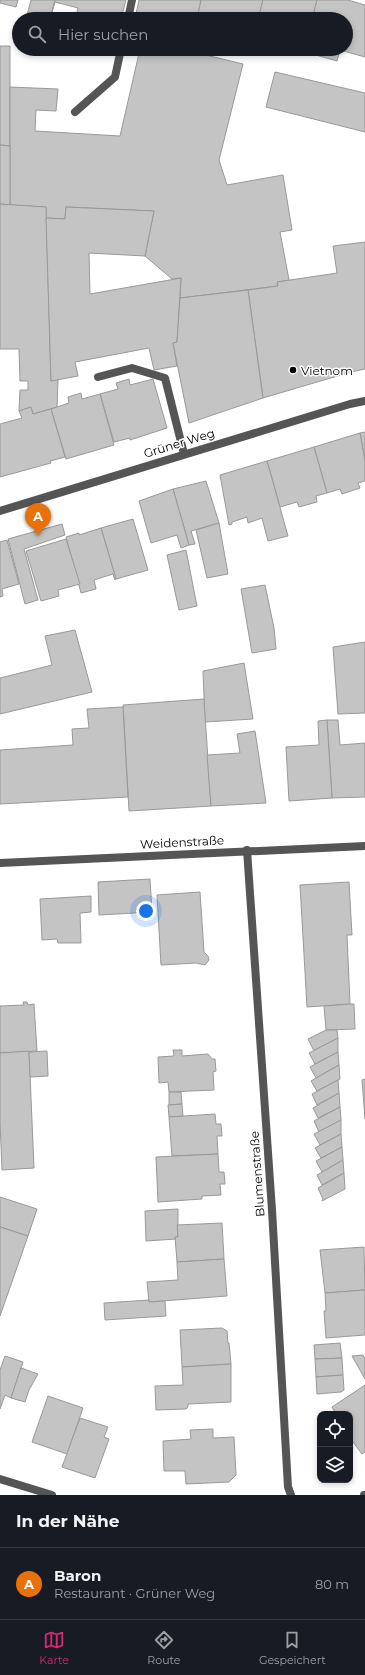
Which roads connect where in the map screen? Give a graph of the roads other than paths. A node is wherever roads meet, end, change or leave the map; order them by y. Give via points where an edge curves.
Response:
1 (132, 0) edge
2 (129, 12) edge
3 (120, 56) edge
4 (75, 112) dead end
5 (98, 378) dead end
6 (365, 401) edge
7 (184, 454) junction
8 (0, 511) edge
9 (365, 846) edge
10 (247, 850) junction
11 (0, 863) edge
12 (0, 1479) edge
13 (52, 1495) edge
14 (291, 1495) edge

1 - 2 street
3 - 4 street via 115,77
5 - 7 street via 132,368 165,378
6 - 7 street, Grüner Weg
7 - 8 street, Grüner Weg
9 - 10 street, Weidenstraße
10 - 11 street, Weidenstraße
10 - 14 street, Blumenstraße via 288,1487
12 - 13 street

